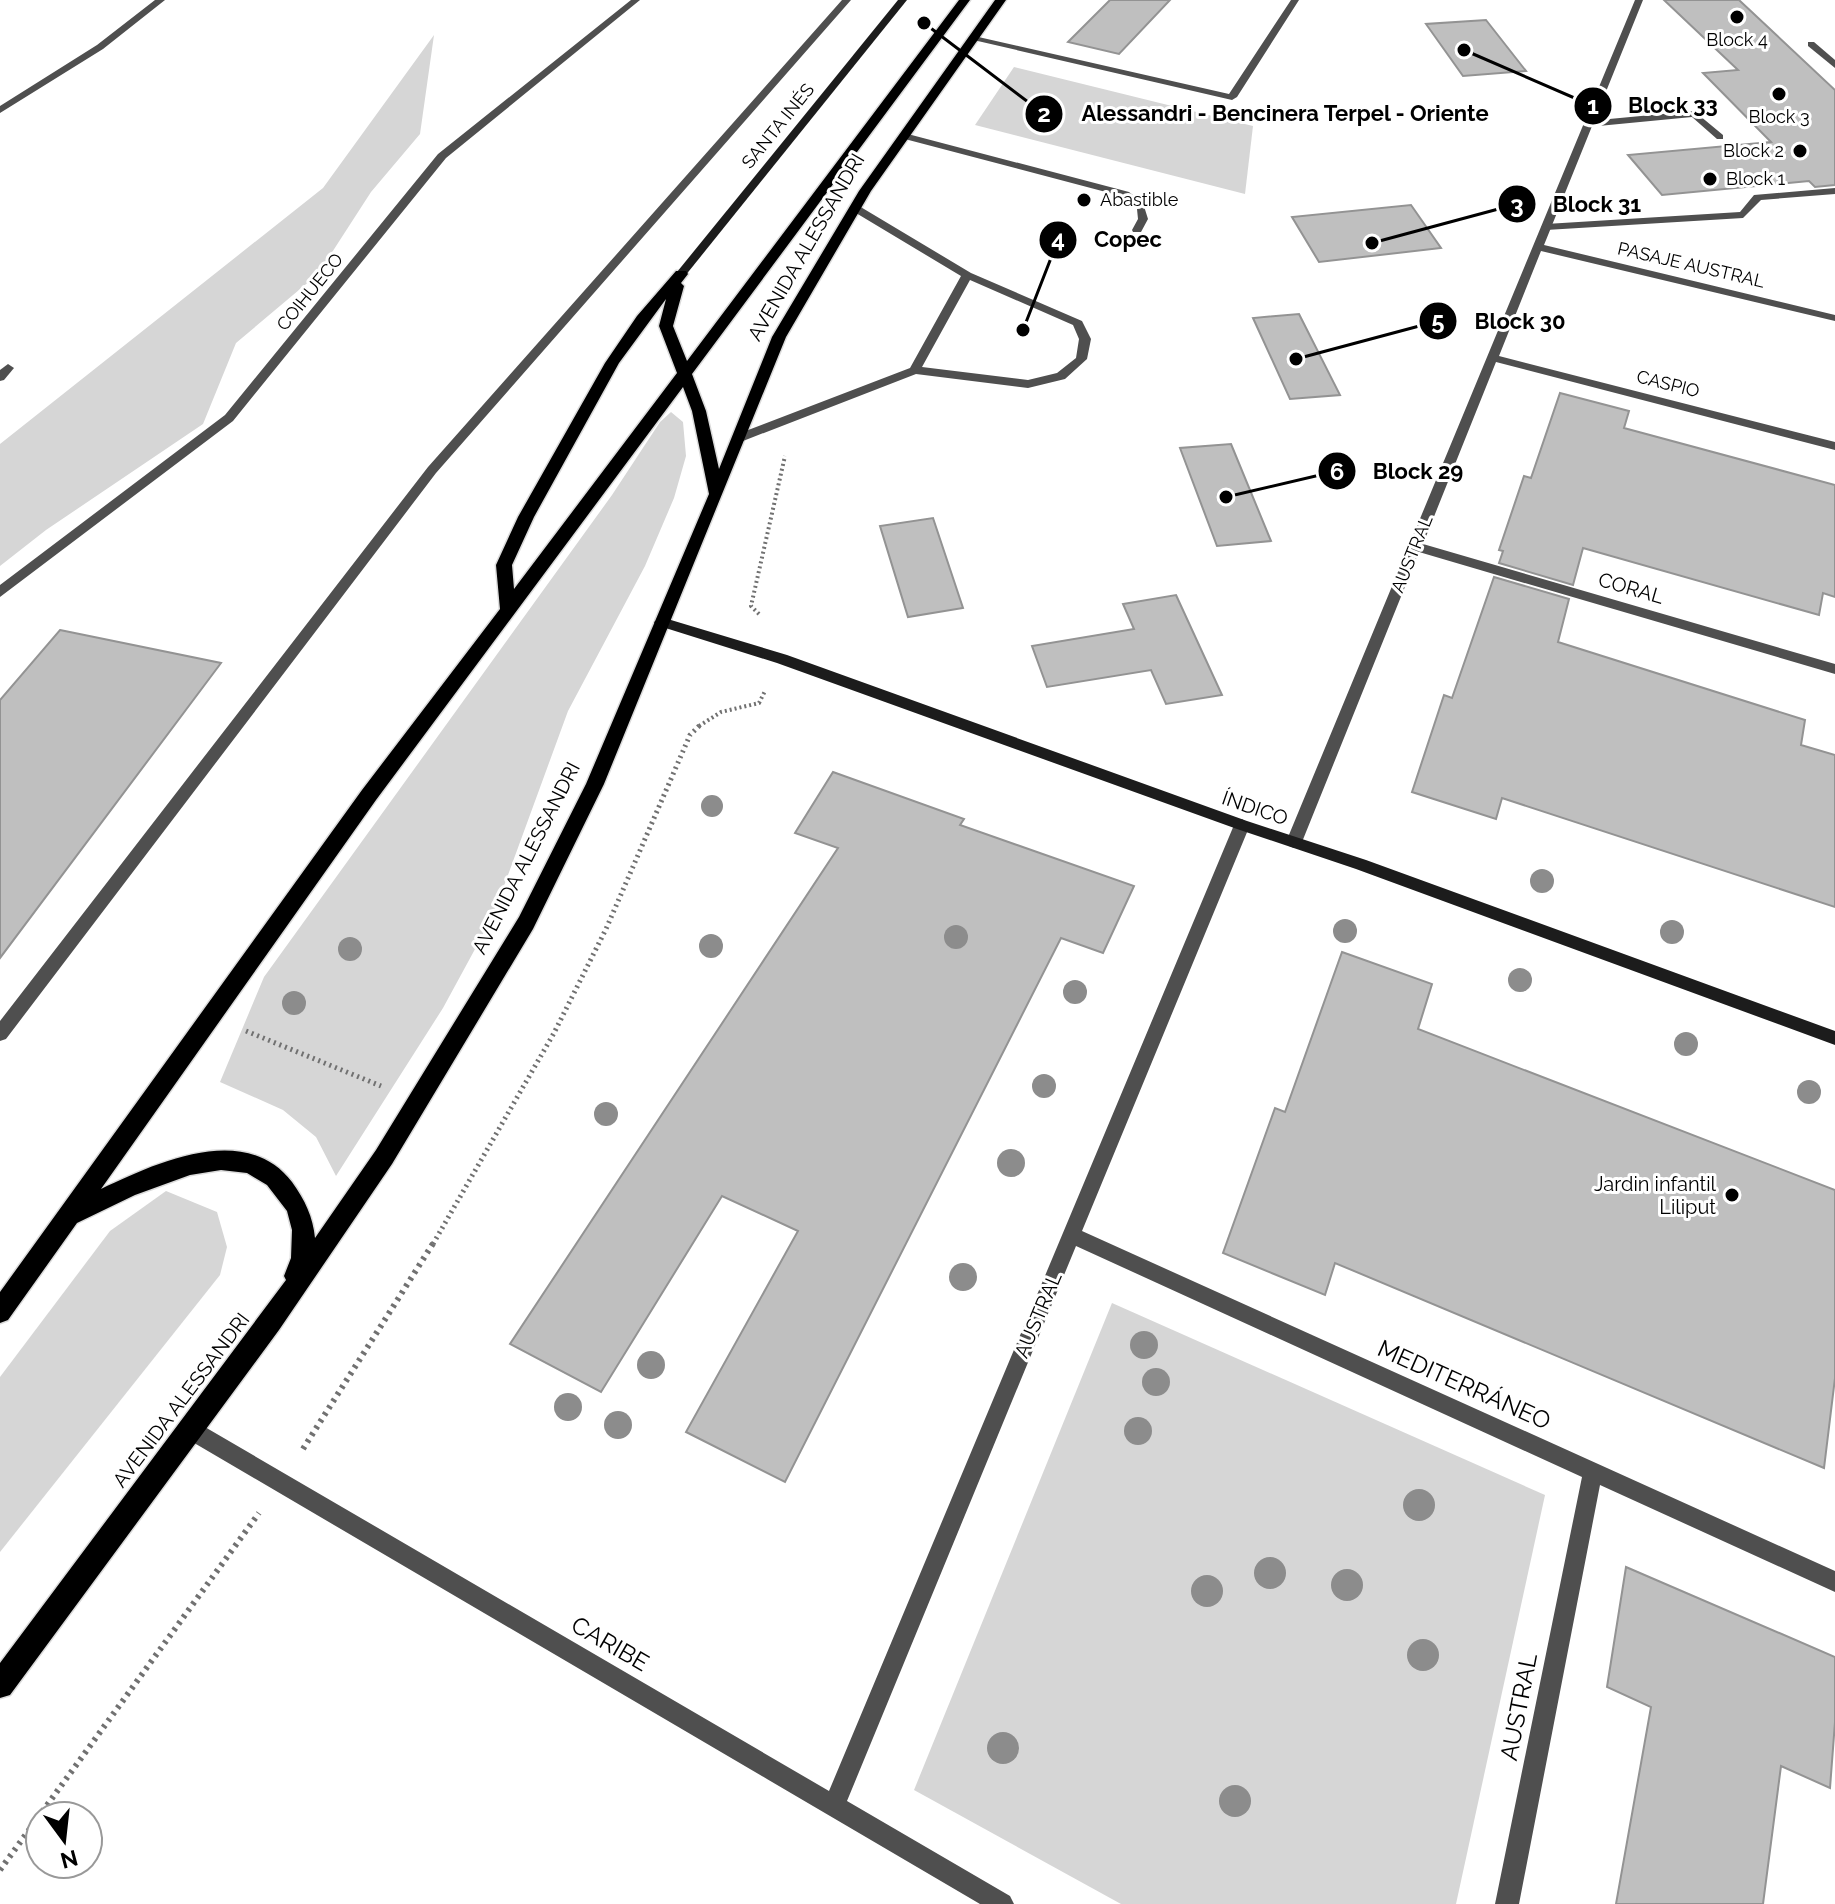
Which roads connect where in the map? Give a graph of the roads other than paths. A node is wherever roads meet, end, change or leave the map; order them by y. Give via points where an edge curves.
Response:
1 (161, 0) edge
2 (636, 0) edge
3 (847, 0) edge
4 (903, 0) edge
5 (965, 0) edge
6 (1001, 0) edge
7 (1295, 0) edge
8 (1639, 0) edge
9 (974, 39) junction
10 (1811, 44) dead end
11 (1835, 65) edge
12 (0, 110) edge
13 (1588, 124) junction
14 (904, 136) junction
15 (1720, 137) dead end
16 (1835, 191) edge
17 (855, 208) junction
18 (1546, 227) junction
19 (1137, 230) dead end
20 (1538, 247) junction
21 (681, 274) junction
22 (967, 275) junction
23 (1835, 318) edge
24 (1493, 358) junction
25 (915, 370) junction
26 (683, 372) junction
27 (739, 438) junction
28 (1835, 446) edge
29 (716, 496) junction
30 (1415, 546) junction
31 (0, 592) edge
32 (507, 607) junction
33 (661, 622) junction
34 (1835, 669) edge
35 (1242, 825) junction
36 (1294, 842) junction
37 (0, 1034) edge
38 (1835, 1038) edge
39 (70, 1215) junction
40 (1072, 1235) junction
41 (0, 1312) edge
42 (271, 1322) junction
43 (191, 1430) junction
44 (1593, 1472) junction
45 (1835, 1582) edge
46 (0, 1685) edge
47 (835, 1804) junction
48 (1002, 1904) edge
49 (1507, 1904) edge

1 - 12 street via 100,47
2 - 31 street, COIHUECO via 442,156 229,418
3 - 37 street via 432,470
4 - 21 street, SANTA INÉS
5 - 26 main road, AVENIDA ALESSANDRI
6 - 9 main road, AVENIDA ALESSANDRI
7 - 9 street via 1232,97
8 - 13 street, AUSTRAL
9 - 14 main road, AVENIDA ALESSANDRI
10 - 11 street
13 - 15 street via 1694,114
13 - 18 street, AUSTRAL
14 - 17 main road, AVENIDA ALESSANDRI
14 - 19 street via 1125,194 1145,214
16 - 18 street via 1758,197 1743,215
17 - 22 street
17 - 27 main road, AVENIDA ALESSANDRI via 779,337
18 - 20 street, AUSTRAL
20 - 23 street, PASAJE AUSTRAL
20 - 24 street, AUSTRAL
21 - 26 main road via 666,326
21 - 32 main road via 612,363 526,517 504,565
22 - 25 street
22 - 25 street via 1078,323 1085,339 1081,359 1061,376 1028,384
24 - 28 street, CASPIO
24 - 30 street, AUSTRAL
25 - 27 street
26 - 29 main road via 699,411
26 - 32 main road, AVENIDA ALESSANDRI
27 - 29 main road, AVENIDA ALESSANDRI
29 - 33 main road, AVENIDA ALESSANDRI
30 - 34 street, CORAL
30 - 36 street, AUSTRAL
32 - 39 main road, AVENIDA ALESSANDRI
33 - 35 street, ÍNDICO via 782,659
33 - 42 main road, AVENIDA ALESSANDRI via 595,784 526,923 419,1101
35 - 36 street, ÍNDICO
35 - 40 street, AUSTRAL
36 - 38 street, ÍNDICO
39 - 41 main road, AVENIDA ALESSANDRI
39 - 42 main road via 199,1161 251,1165 272,1176 300,1214 304,1239 301,1267
40 - 44 street, MEDITERRÁNEO
40 - 47 street, AUSTRAL
42 - 43 main road, AVENIDA ALESSANDRI
43 - 46 main road, AVENIDA ALESSANDRI
43 - 47 street, CARIBE
44 - 45 street, MEDITERRÁNEO
44 - 49 street, AUSTRAL
47 - 48 street, CARIBE

